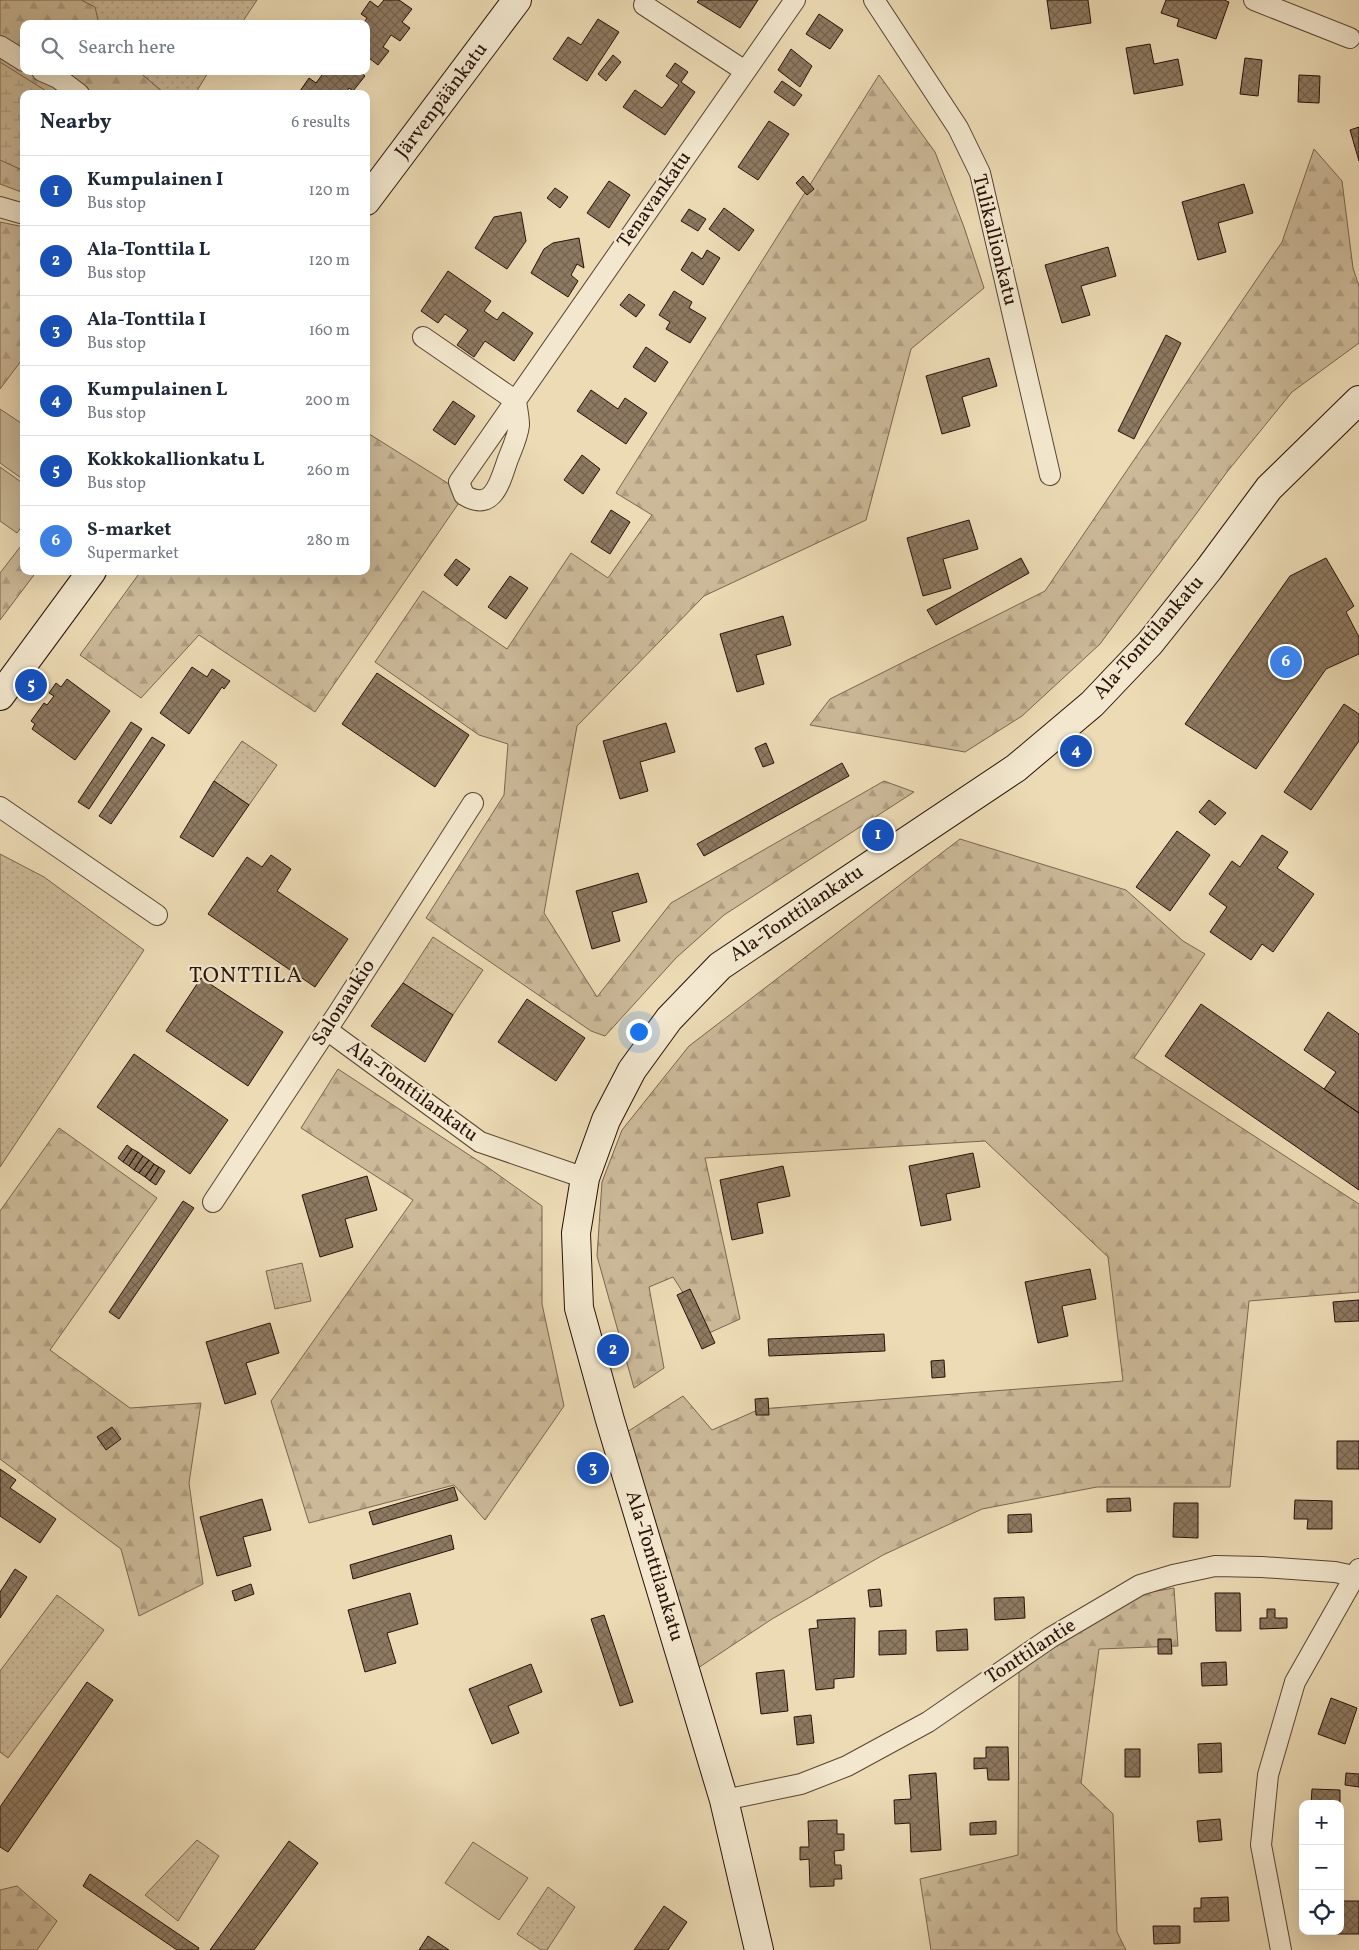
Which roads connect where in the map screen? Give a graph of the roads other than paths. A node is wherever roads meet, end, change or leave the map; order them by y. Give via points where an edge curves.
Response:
1 (517, 0) edge
2 (795, 0) edge
3 (874, 0) edge
4 (1254, 0) edge
5 (644, 5) dead end
6 (1350, 38) dead end
7 (0, 46) edge
8 (20, 58) edge
9 (745, 71) junction
10 (51, 75) edge
11 (74, 90) edge
12 (370, 197) edge
13 (0, 207) edge
14 (20, 213) edge
15 (423, 337) dead end
16 (1359, 400) edge
17 (1050, 474) dead end
18 (89, 575) edge
19 (0, 696) edge
20 (473, 803) dead end
21 (0, 807) edge
22 (157, 915) dead end
23 (327, 1030) junction
24 (585, 1178) junction
25 (213, 1202) dead end
26 (1356, 1573) edge
27 (724, 1800) junction
28 (759, 1950) edge
29 (1281, 1950) edge

1 - 12 street, Järvenpäänkatu
2 - 9 street, Tenavankatu
3 - 17 street, Tulikallionkatu via 958,128 980,172
4 - 6 street
5 - 9 street
7 - 8 street
9 - 15 street, Tenavankatu via 516,401
10 - 11 street
13 - 14 street
16 - 24 street, Ala-Tonttilankatu via 1269,488 1150,644 1092,704 1016,768 720,966 668,1019 632,1070 606,1120
18 - 19 street
20 - 23 street, Salonaukio
21 - 22 street
23 - 24 street, Ala-Tonttilankatu via 480,1142
23 - 25 street, Salonaukio
24 - 27 street, Ala-Tonttilankatu via 576,1233 579,1308
26 - 27 street, Tonttilantie via 1215,1566 1140,1585 1050,1638 928,1722 847,1766 801,1784
26 - 29 street via 1295,1682 1268,1775 1261,1845
27 - 28 street, Ala-Tonttilankatu

